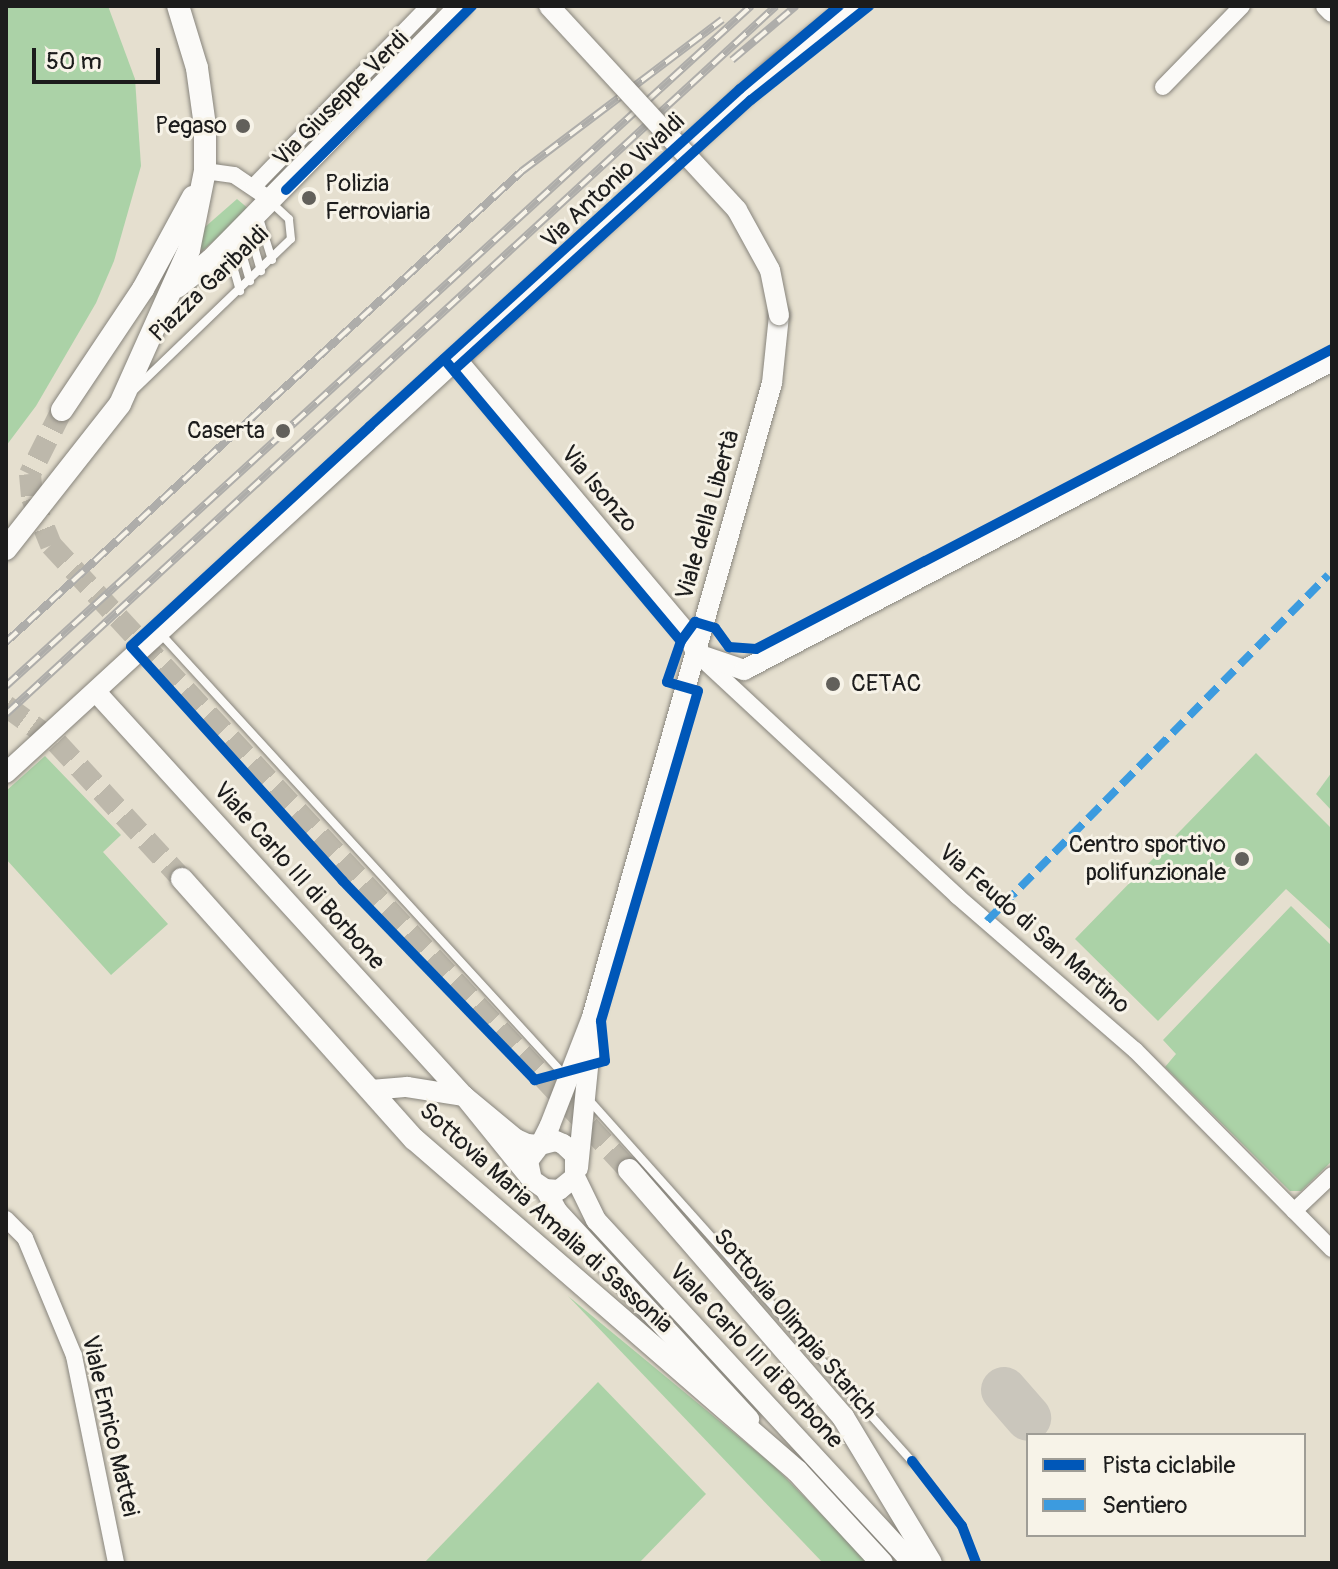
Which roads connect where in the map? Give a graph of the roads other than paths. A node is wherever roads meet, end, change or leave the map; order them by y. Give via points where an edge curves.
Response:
1 (178, 6) edge
2 (461, 6) edge
3 (549, 6) edge
4 (851, 6) edge
5 (1242, 6) edge
6 (1326, 6) edge
7 (1332, 12) edge
8 (425, 14) edge
9 (1163, 87) dead end
10 (205, 171) junction
11 (253, 212) junction
12 (272, 260) junction
13 (261, 271) junction
14 (250, 281) junction
15 (177, 287) junction
16 (240, 291) junction
17 (457, 360) junction
18 (1332, 361) edge
19 (125, 396) junction
20 (62, 410) tunnel mouth
21 (10, 545) edge
22 (160, 633) junction
23 (697, 654) junction
24 (96, 692) junction
25 (6, 773) edge
26 (182, 879) tunnel mouth
27 (592, 1017) junction
28 (569, 1079) junction
29 (371, 1090) junction
30 (464, 1096) junction
31 (587, 1096) junction
32 (540, 1145) junction
33 (629, 1170) tunnel mouth
34 (576, 1174) junction
35 (1332, 1175) edge
36 (539, 1185) junction
37 (1294, 1211) junction
38 (6, 1219) edge
39 (1332, 1249) edge
40 (912, 1461) dead end
41 (797, 1471) junction
42 (116, 1563) edge
43 (882, 1563) edge
44 (912, 1563) edge
45 (931, 1563) edge

1 - 10 main road via 200,82
2 - 8 main road, Via Giuseppe Verdi
3 - 23 street, Viale della Libertà, bridge via 737,210 770,270 779,315 772,383
4 - 17 street, Via Antonio Vivaldi via 776,66
5 - 9 street
6 - 7 street
8 - 11 main road, Via Giuseppe Verdi
10 - 11 street, Piazza Garibaldi via 234,175
10 - 15 main road, Piazza Garibaldi
10 - 20 main road via 156,267
11 - 12 lane
11 - 12 lane, Piazza Garibaldi via 293,229
11 - 13 lane
11 - 14 lane
11 - 15 main road, Piazza Garibaldi
11 - 16 lane
12 - 13 lane, Piazza Garibaldi
13 - 14 lane, Piazza Garibaldi
14 - 16 lane, Piazza Garibaldi
15 - 19 main road, Piazza Garibaldi
16 - 19 lane, Piazza Garibaldi
17 - 22 street, Via Antonio Vivaldi
17 - 23 street, Via Isonzo via 687,633
18 - 23 street via 744,670
19 - 21 main road, Piazza Garibaldi
22 - 24 street, Via Antonio Vivaldi
22 - 28 lane
23 - 27 street, Viale della Libertà
23 - 37 street, Via Feudo di San Martino via 957,896 1135,1050
24 - 25 street, Via Antonio Vivaldi
24 - 30 street, Viale Carlo III di Borbone
26 - 29 main road, Sottovia Maria Amalia di Sassonia
27 - 28 street, Viale della Libertà
27 - 31 street
28 - 32 street, Viale della Libertà
29 - 30 street via 407,1087
29 - 41 main road, Sottovia Maria Amalia di Sassonia via 414,1139
30 - 32 street, Viale Carlo III di Borbone via 516,1139
30 - 36 street, Viale Carlo III di Borbone
31 - 34 street
31 - 40 lane
32 - 34 street, Viale Carlo III di Borbone via 563,1144 575,1155
32 - 36 street via 528,1161
33 - 45 main road, Sottovia Olimpia Starich via 843,1417
34 - 36 street via 559,1190
34 - 44 street, Viale Carlo III di Borbone via 596,1220
35 - 37 street
36 - 41 street, Viale Carlo III di Borbone
37 - 39 street, Via Feudo di San Martino
38 - 42 street, Viale Enrico Mattei via 25,1238 74,1356
41 - 43 main road, Viale Carlo III di Borbone

